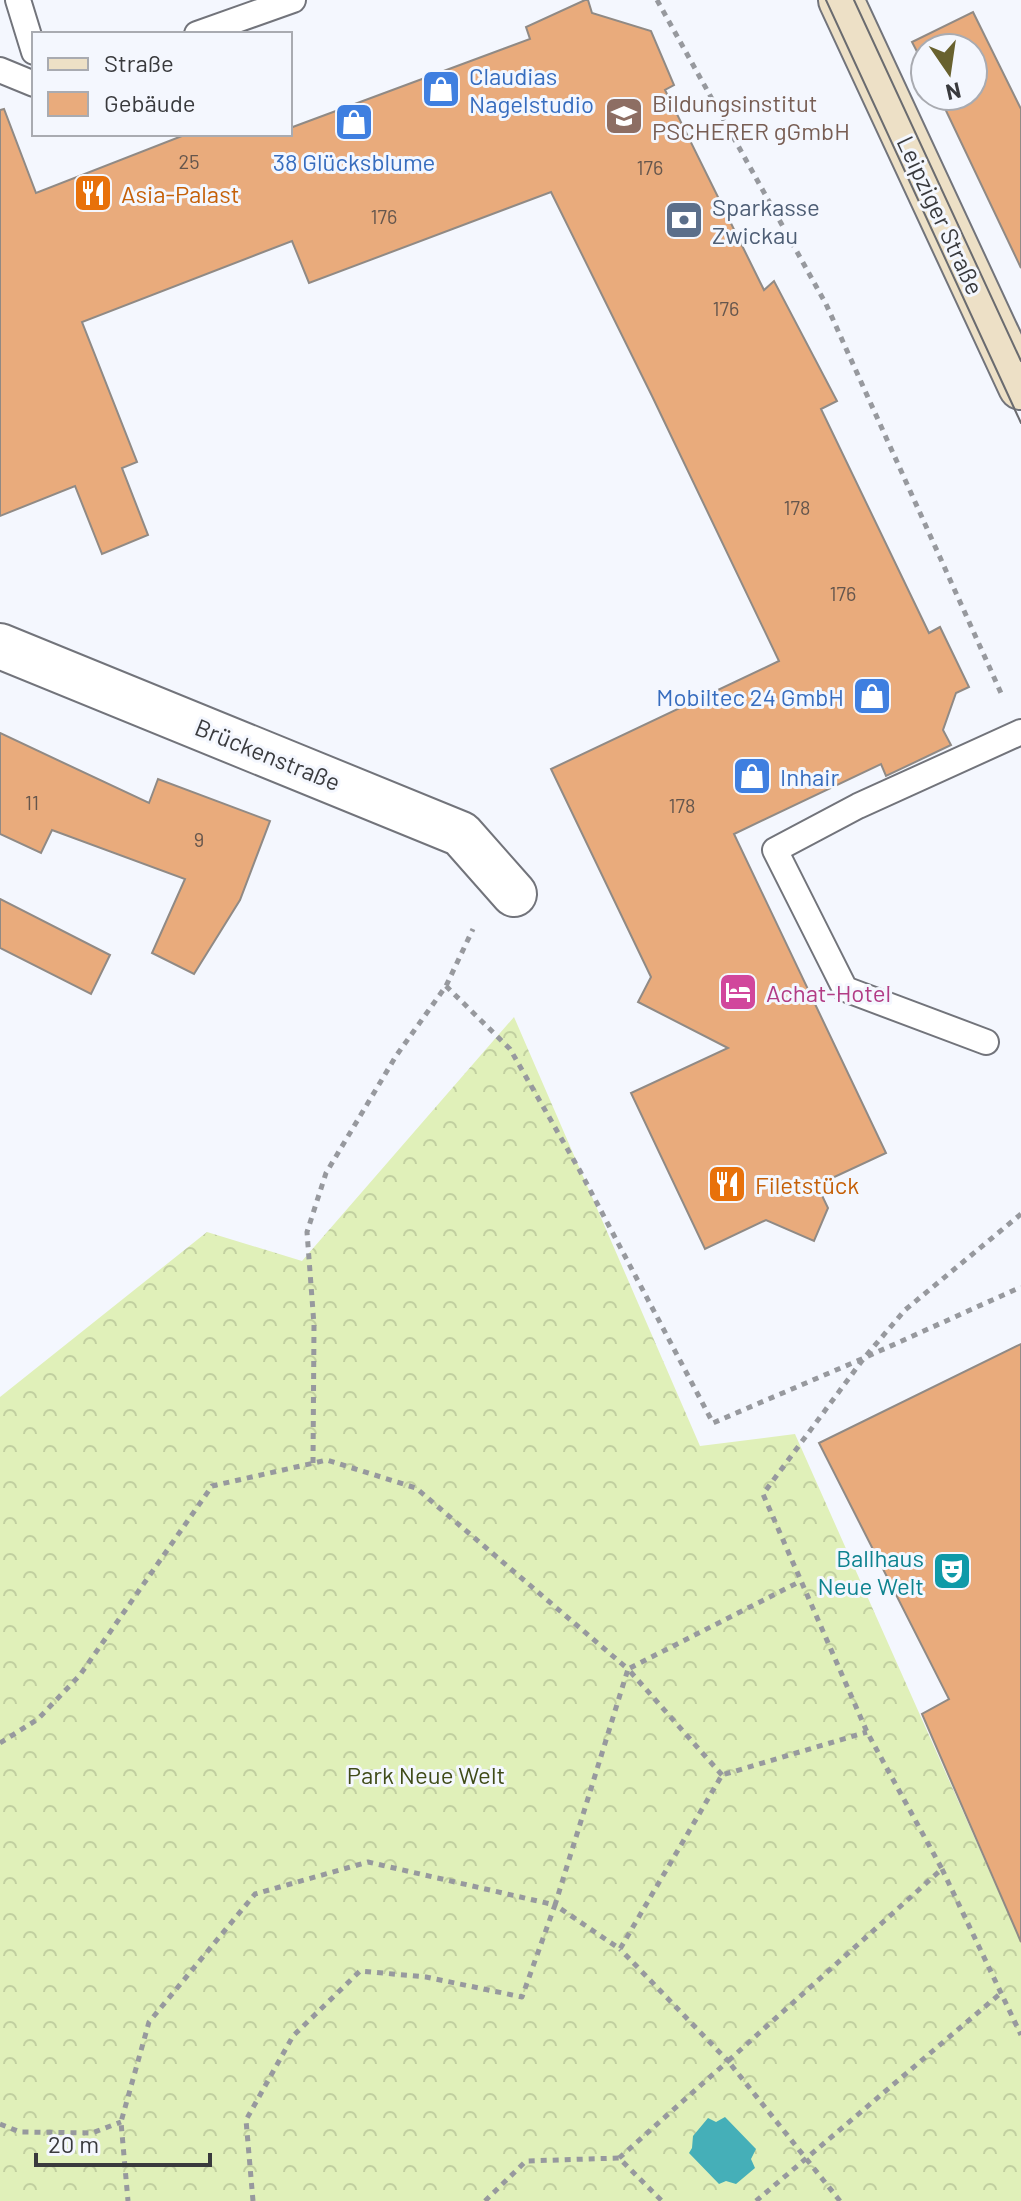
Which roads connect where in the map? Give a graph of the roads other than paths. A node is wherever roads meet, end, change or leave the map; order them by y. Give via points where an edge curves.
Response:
1 (18, 0) edge
2 (293, 0) edge
3 (841, 0) edge
4 (203, 32) edge
5 (32, 46) edge
6 (0, 70) edge
7 (32, 83) edge
8 (1021, 387) edge
9 (0, 646) edge
10 (1020, 732) edge
11 (514, 894) road end
12 (986, 1042) dead end

1 - 5 lane
2 - 4 lane
3 - 8 street, Leipziger Straße
6 - 7 lane
9 - 11 street, Brückenstraße via 461,834
10 - 12 lane via 775,850 845,989

